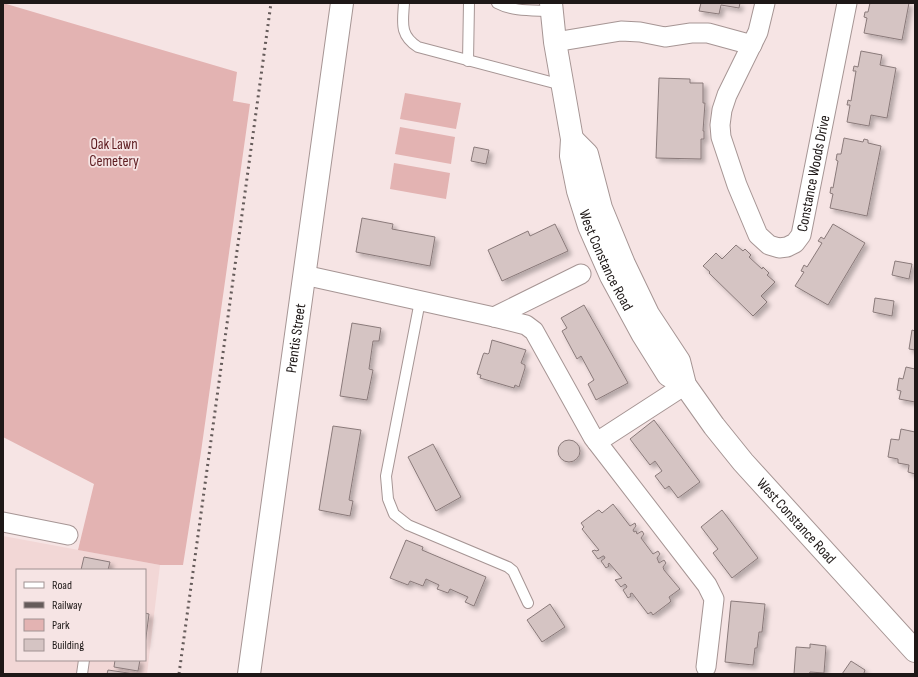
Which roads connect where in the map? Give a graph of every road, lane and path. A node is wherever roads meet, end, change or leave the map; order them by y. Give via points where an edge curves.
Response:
1 (342, 3) edge
2 (404, 3) edge
3 (468, 3) edge
4 (497, 3) edge
5 (765, 3) edge
6 (847, 3) edge
7 (551, 7) edge
8 (555, 42) junction
9 (752, 45) junction
10 (468, 60) junction
11 (562, 86) junction
12 (581, 274) dead end
13 (304, 275) junction
14 (420, 301) junction
15 (494, 317) junction
16 (685, 385) junction
17 (597, 442) junction
18 (3, 522) edge
19 (68, 534) dead end
20 (528, 603) dead end
21 (915, 651) edge
22 (84, 661) edge
23 (707, 671) edge
24 (82, 674) edge
25 (249, 674) edge

1 - 13 main road, Prentis Street
2 - 10 lane via 402,27 411,42 418,47
3 - 10 lane
4 - 7 lane via 522,10
5 - 9 street, Constance Woods Drive
6 - 9 street, Constance Woods Drive via 800,235 796,242 788,247 778,248 769,245 758,235 737,185 722,137 722,110
7 - 8 main road, West Constance Road
8 - 9 street via 621,31 665,37 708,33
8 - 11 main road, West Constance Road
10 - 11 lane
11 - 16 main road, West Constance Road via 572,139 571,156 589,226 611,276 643,335 668,375
12 - 15 street
13 - 14 street
13 - 25 main road, Prentis Street
14 - 15 street
14 - 20 lane via 386,476 388,499 394,514 408,525 508,567 513,571
15 - 17 street via 526,325 534,331
16 - 17 street
16 - 21 main road, West Constance Road via 743,462
17 - 23 street via 707,585 714,599
18 - 19 street
22 - 24 lane

